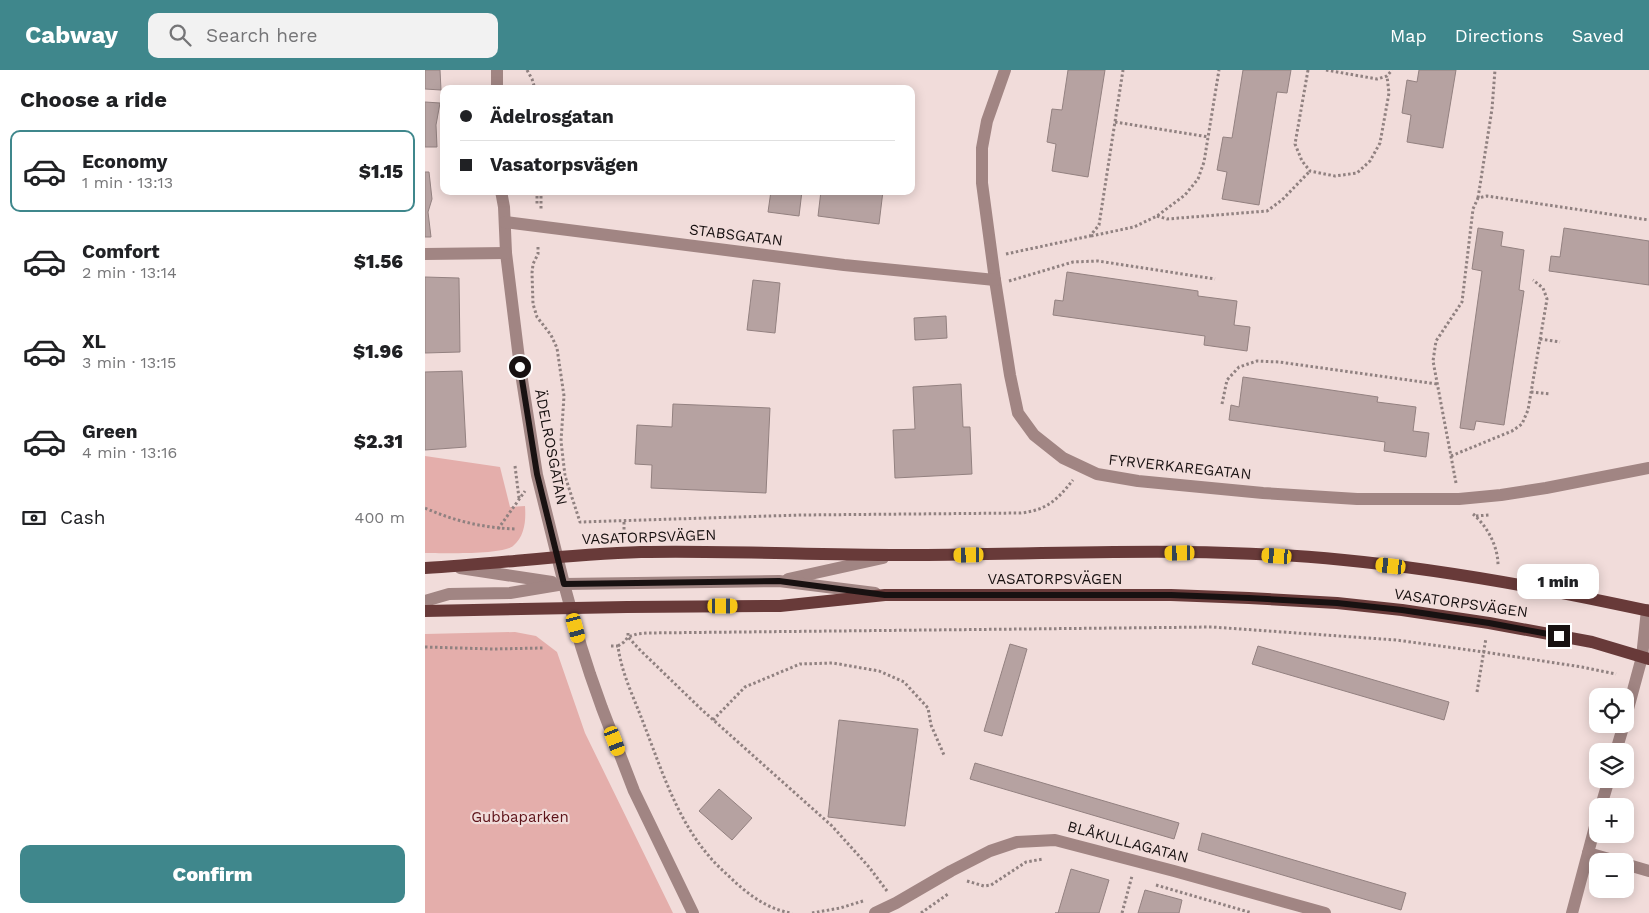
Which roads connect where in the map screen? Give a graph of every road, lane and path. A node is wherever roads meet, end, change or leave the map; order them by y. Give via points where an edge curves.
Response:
1 (497, 70) edge
2 (527, 70) edge
3 (1005, 70) edge
4 (1123, 70) edge
5 (1219, 70) edge
6 (1308, 70) edge
7 (1326, 70) edge
8 (1391, 70) edge
9 (1495, 70) edge
10 (1387, 76) junction
11 (497, 85) edge
12 (534, 85) edge
13 (1115, 122) junction
14 (1209, 137) junction
15 (1310, 170) junction
16 (502, 195) edge
17 (537, 195) edge
18 (1478, 198) junction
19 (537, 206) dead end
20 (1157, 216) junction
21 (1649, 220) edge
22 (505, 222) junction
23 (1090, 236) junction
24 (538, 247) dead end
25 (506, 253) junction
26 (425, 254) edge
27 (993, 257) junction
28 (1215, 278) dead end
29 (1533, 280) dead end
30 (996, 283) junction
31 (1540, 339) junction
32 (1560, 342) dead end
33 (1437, 384) junction
34 (1531, 392) junction
35 (1551, 394) dead end
36 (1222, 404) dead end
37 (1451, 456) junction
38 (515, 466) dead end
39 (1083, 468) junction
40 (1649, 468) edge
41 (537, 474) junction
42 (519, 498) junction
43 (1459, 499) junction
44 (425, 508) edge
45 (1493, 514) dead end
46 (1475, 516) dead end
47 (623, 522) junction
48 (498, 529) junction
49 (516, 529) dead end
50 (625, 542) dead end
51 (558, 556) junction
52 (893, 556) junction
53 (448, 566) junction
54 (425, 568) edge
55 (779, 581) junction
56 (564, 584) junction
57 (885, 595) junction
58 (425, 601) edge
59 (571, 609) junction
60 (425, 611) edge
61 (1648, 611) edge
62 (628, 632) dead end
63 (628, 637) junction
64 (611, 646) dead end
65 (618, 646) junction
66 (425, 647) edge
67 (543, 648) dead end
68 (1647, 658) edge
69 (1616, 674) dead end
70 (1634, 695) edge
71 (713, 720) junction
72 (944, 755) dead end
73 (1591, 843) edge
74 (1588, 853) joint
75 (1050, 858) dead end
76 (1136, 861) junction
77 (1634, 867) edge
78 (1649, 871) edge
79 (1131, 878) junction
80 (1139, 880) dead end
81 (966, 881) dead end
82 (1148, 883) dead end
83 (887, 891) dead end
84 (693, 913) edge
85 (792, 913) edge
86 (875, 913) edge
87 (1122, 913) edge
88 (1252, 913) edge
89 (1325, 913) edge
90 (1572, 913) edge

1 - 11 street
2 - 12 path
3 - 27 street, FYRVERKAREGATAN via 987,121 983,148 981,183
4 - 13 path
5 - 14 path
6 - 15 path via 1295,144
7 - 10 path via 1377,79
8 - 10 path
9 - 18 path
10 - 15 path via 1389,93 1380,144 1371,161 1357,173 1335,176
13 - 14 path
13 - 23 path via 1099,225
14 - 20 path via 1198,179 1185,195
15 - 20 path via 1267,211 1167,219
16 - 22 street
17 - 19 path
18 - 21 path via 1487,196
18 - 33 path via 1473,209 1461,302 1436,341 1433,361
20 - 23 path via 1134,227
22 - 25 street
22 - 30 street, STABSGATAN
23 - 27 path
24 - 47 path via 532,273 533,304 537,317 557,348 564,396 561,441 565,476 579,522
25 - 26 street
25 - 41 street, ÄDELROSGATAN via 516,345
27 - 30 street, FYRVERKAREGATAN
28 - 30 path via 1098,262 1073,262
29 - 31 path via 1543,288 1547,299
30 - 39 street, FYRVERKAREGATAN via 1018,413 1041,442
31 - 32 path
31 - 34 path
33 - 36 path via 1257,361 1239,367 1227,380
33 - 37 path
34 - 35 path
34 - 37 path via 1522,424
37 - 43 path
38 - 42 path
39 - 43 street, FYRVERKAREGATAN via 1111,478 1263,493 1357,499
39 - 47 path via 1053,502 1039,510 1021,513 801,515
40 - 43 street, FYRVERKAREGATAN via 1546,488
41 - 42 path
41 - 51 street, ÄDELROSGATAN
42 - 48 path
44 - 48 path via 457,521
45 - 46 path
47 - 50 path
48 - 49 path
51 - 52 main road, VASATORPSVÄGEN via 707,551
51 - 53 main road, VASATORPSVÄGEN
51 - 56 street, ÄDELROSGATAN
52 - 55 street
52 - 61 main road, VASATORPSVÄGEN via 1180,553 1342,560 1534,587
53 - 54 main road, VASATORPSVÄGEN
53 - 56 street
55 - 56 street
55 - 57 street
56 - 58 street via 510,593 449,594
56 - 59 street, ÄDELROSGATAN
57 - 59 main road, VASATORPSVÄGEN via 780,606
57 - 68 main road, VASATORPSVÄGEN via 1171,595 1337,603 1527,629 1592,642
59 - 60 main road, VASATORPSVÄGEN
59 - 84 street, ÄDELROSGATAN via 601,708 634,791
61 - 68 street
62 - 63 path
63 - 65 path
63 - 69 path via 647,633 1212,627 1396,640
63 - 71 path
64 - 65 path
65 - 85 path via 623,670 664,777 689,830 709,856 747,892 765,905
66 - 67 path
68 - 70 street
71 - 72 path via 745,687 800,664 833,662 879,671 904,682 928,708 931,725
71 - 83 path via 832,826
73 - 74 street
74 - 90 street
75 - 81 path via 1026,862 991,885
76 - 79 path
76 - 86 street, BLÅKULLAGATAN via 1055,840 1017,842 990,851
76 - 89 street, BLÅKULLAGATAN
77 - 78 street
79 - 80 path
79 - 87 path
82 - 88 path

